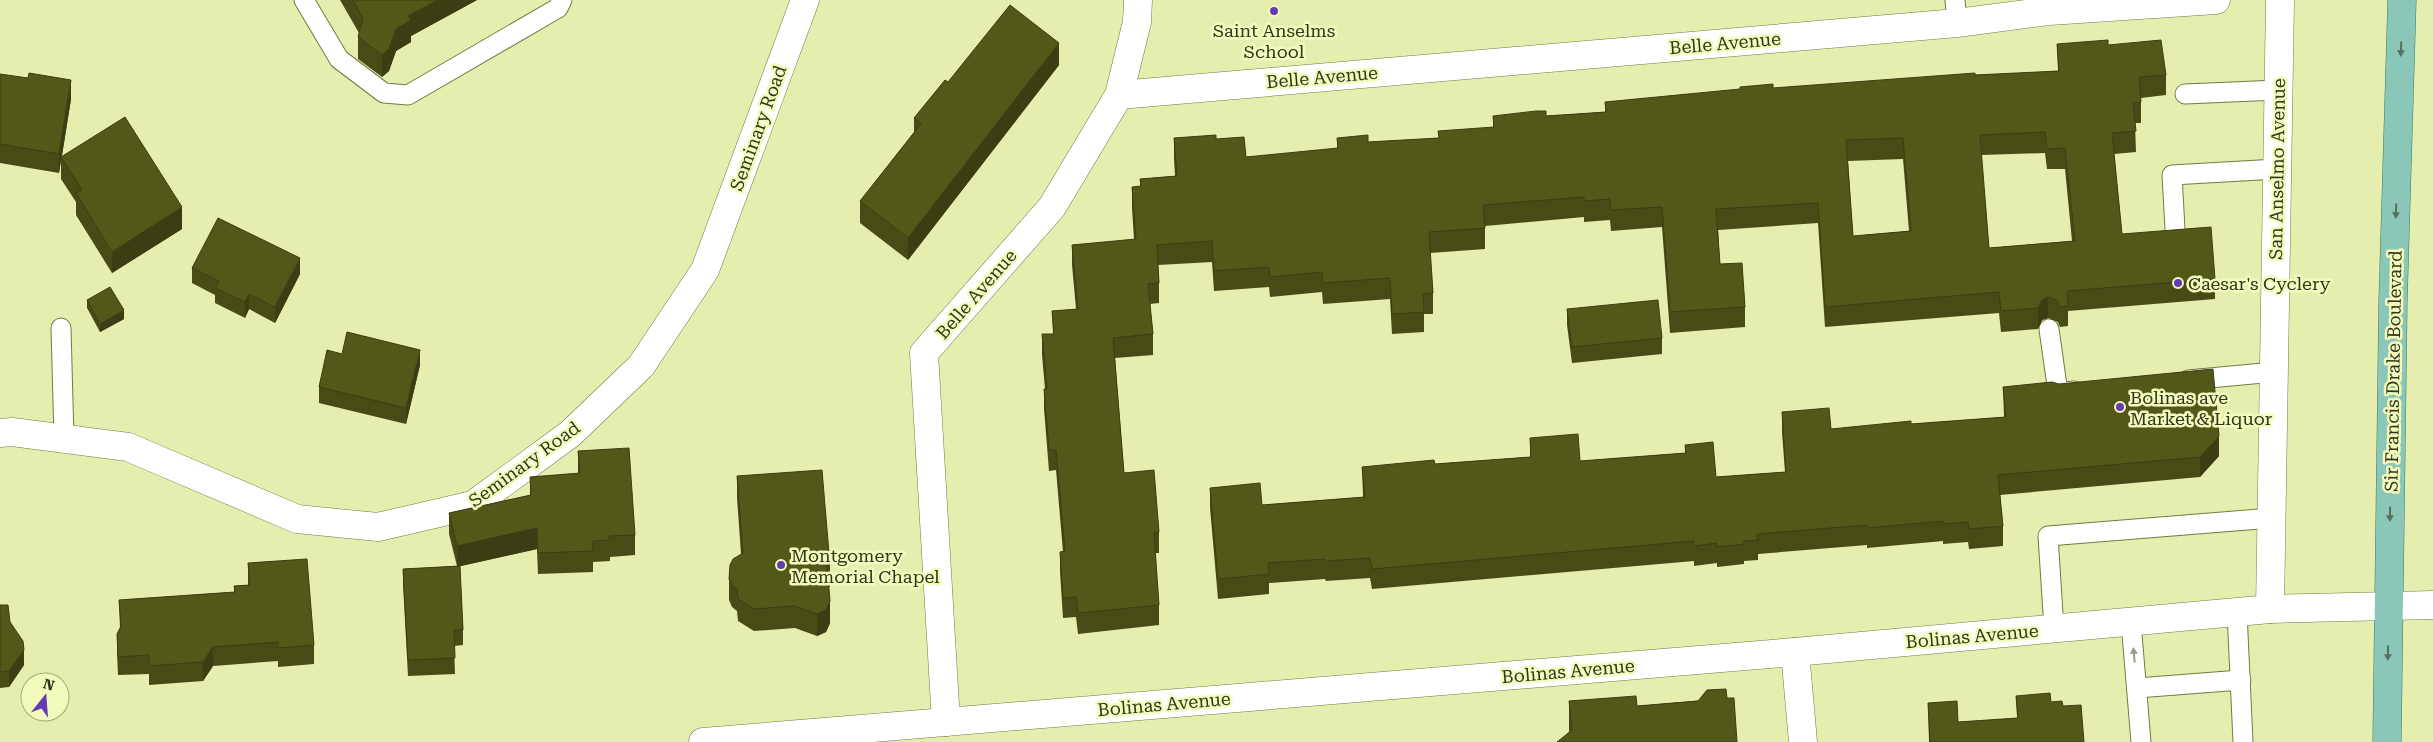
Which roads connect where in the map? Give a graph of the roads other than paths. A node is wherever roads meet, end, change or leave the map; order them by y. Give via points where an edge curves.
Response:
1 (304, 0) edge
2 (562, 0) edge
3 (806, 0) edge
4 (1138, 0) edge
5 (2216, 0) edge
6 (2280, 0) edge
7 (2402, 0) edge
8 (2049, 5) edge
9 (1956, 12) edge
10 (2278, 90) junction
11 (1119, 94) junction
12 (2185, 94) dead end
13 (2277, 169) junction
14 (2174, 229) edge
15 (61, 328) dead end
16 (2050, 329) dead end
17 (2274, 372) junction
18 (2166, 382) edge
19 (2088, 390) edge
20 (0, 433) edge
21 (64, 439) junction
22 (2272, 518) junction
23 (2389, 605) junction
24 (2433, 605) edge
25 (2270, 609) junction
26 (2237, 612) junction
27 (2131, 622) junction
28 (2054, 628) junction
29 (1795, 652) junction
30 (2241, 680) junction
31 (2136, 688) junction
32 (946, 722) junction
33 (703, 742) edge
34 (1803, 742) edge
35 (2140, 742) edge
36 (2243, 742) edge
37 (2387, 742) edge

1 - 2 lane via 339,59 384,93 408,95 558,8
3 - 21 street, Seminary Road via 705,270 641,366 570,434 473,505 378,527 297,519 128,447
4 - 11 street via 1137,22
5 - 8 street, Belle Avenue
6 - 10 street, San Anselmo Avenue
7 -> 23 main road, Sir Francis Drake Boulevard via 2393,301
8 - 9 street, Belle Avenue
9 - 11 street, Belle Avenue
10 - 12 lane
10 - 13 street, San Anselmo Avenue
11 - 32 street, Belle Avenue via 1052,207 924,353
13 - 14 lane via 2172,175
13 - 17 street, San Anselmo Avenue
15 - 21 lane
16 - 19 lane via 2058,393
17 - 18 lane
17 - 22 street, San Anselmo Avenue
20 - 21 street, Seminary Road
22 - 25 street, San Anselmo Avenue
22 - 28 lane via 2048,536
23 - 24 street, Bolinas Avenue
23 - 25 street, Bolinas Avenue
23 -> 37 main road, Sir Francis Drake Boulevard
25 - 26 street, Bolinas Avenue
26 - 27 street, Bolinas Avenue
26 - 30 lane
27 - 28 street, Bolinas Avenue
31 -> 27 lane
28 - 29 street, Bolinas Avenue
29 - 32 street, Bolinas Avenue
29 - 34 street
30 - 31 lane
30 - 36 lane
31 - 35 lane
32 - 33 street, Bolinas Avenue

